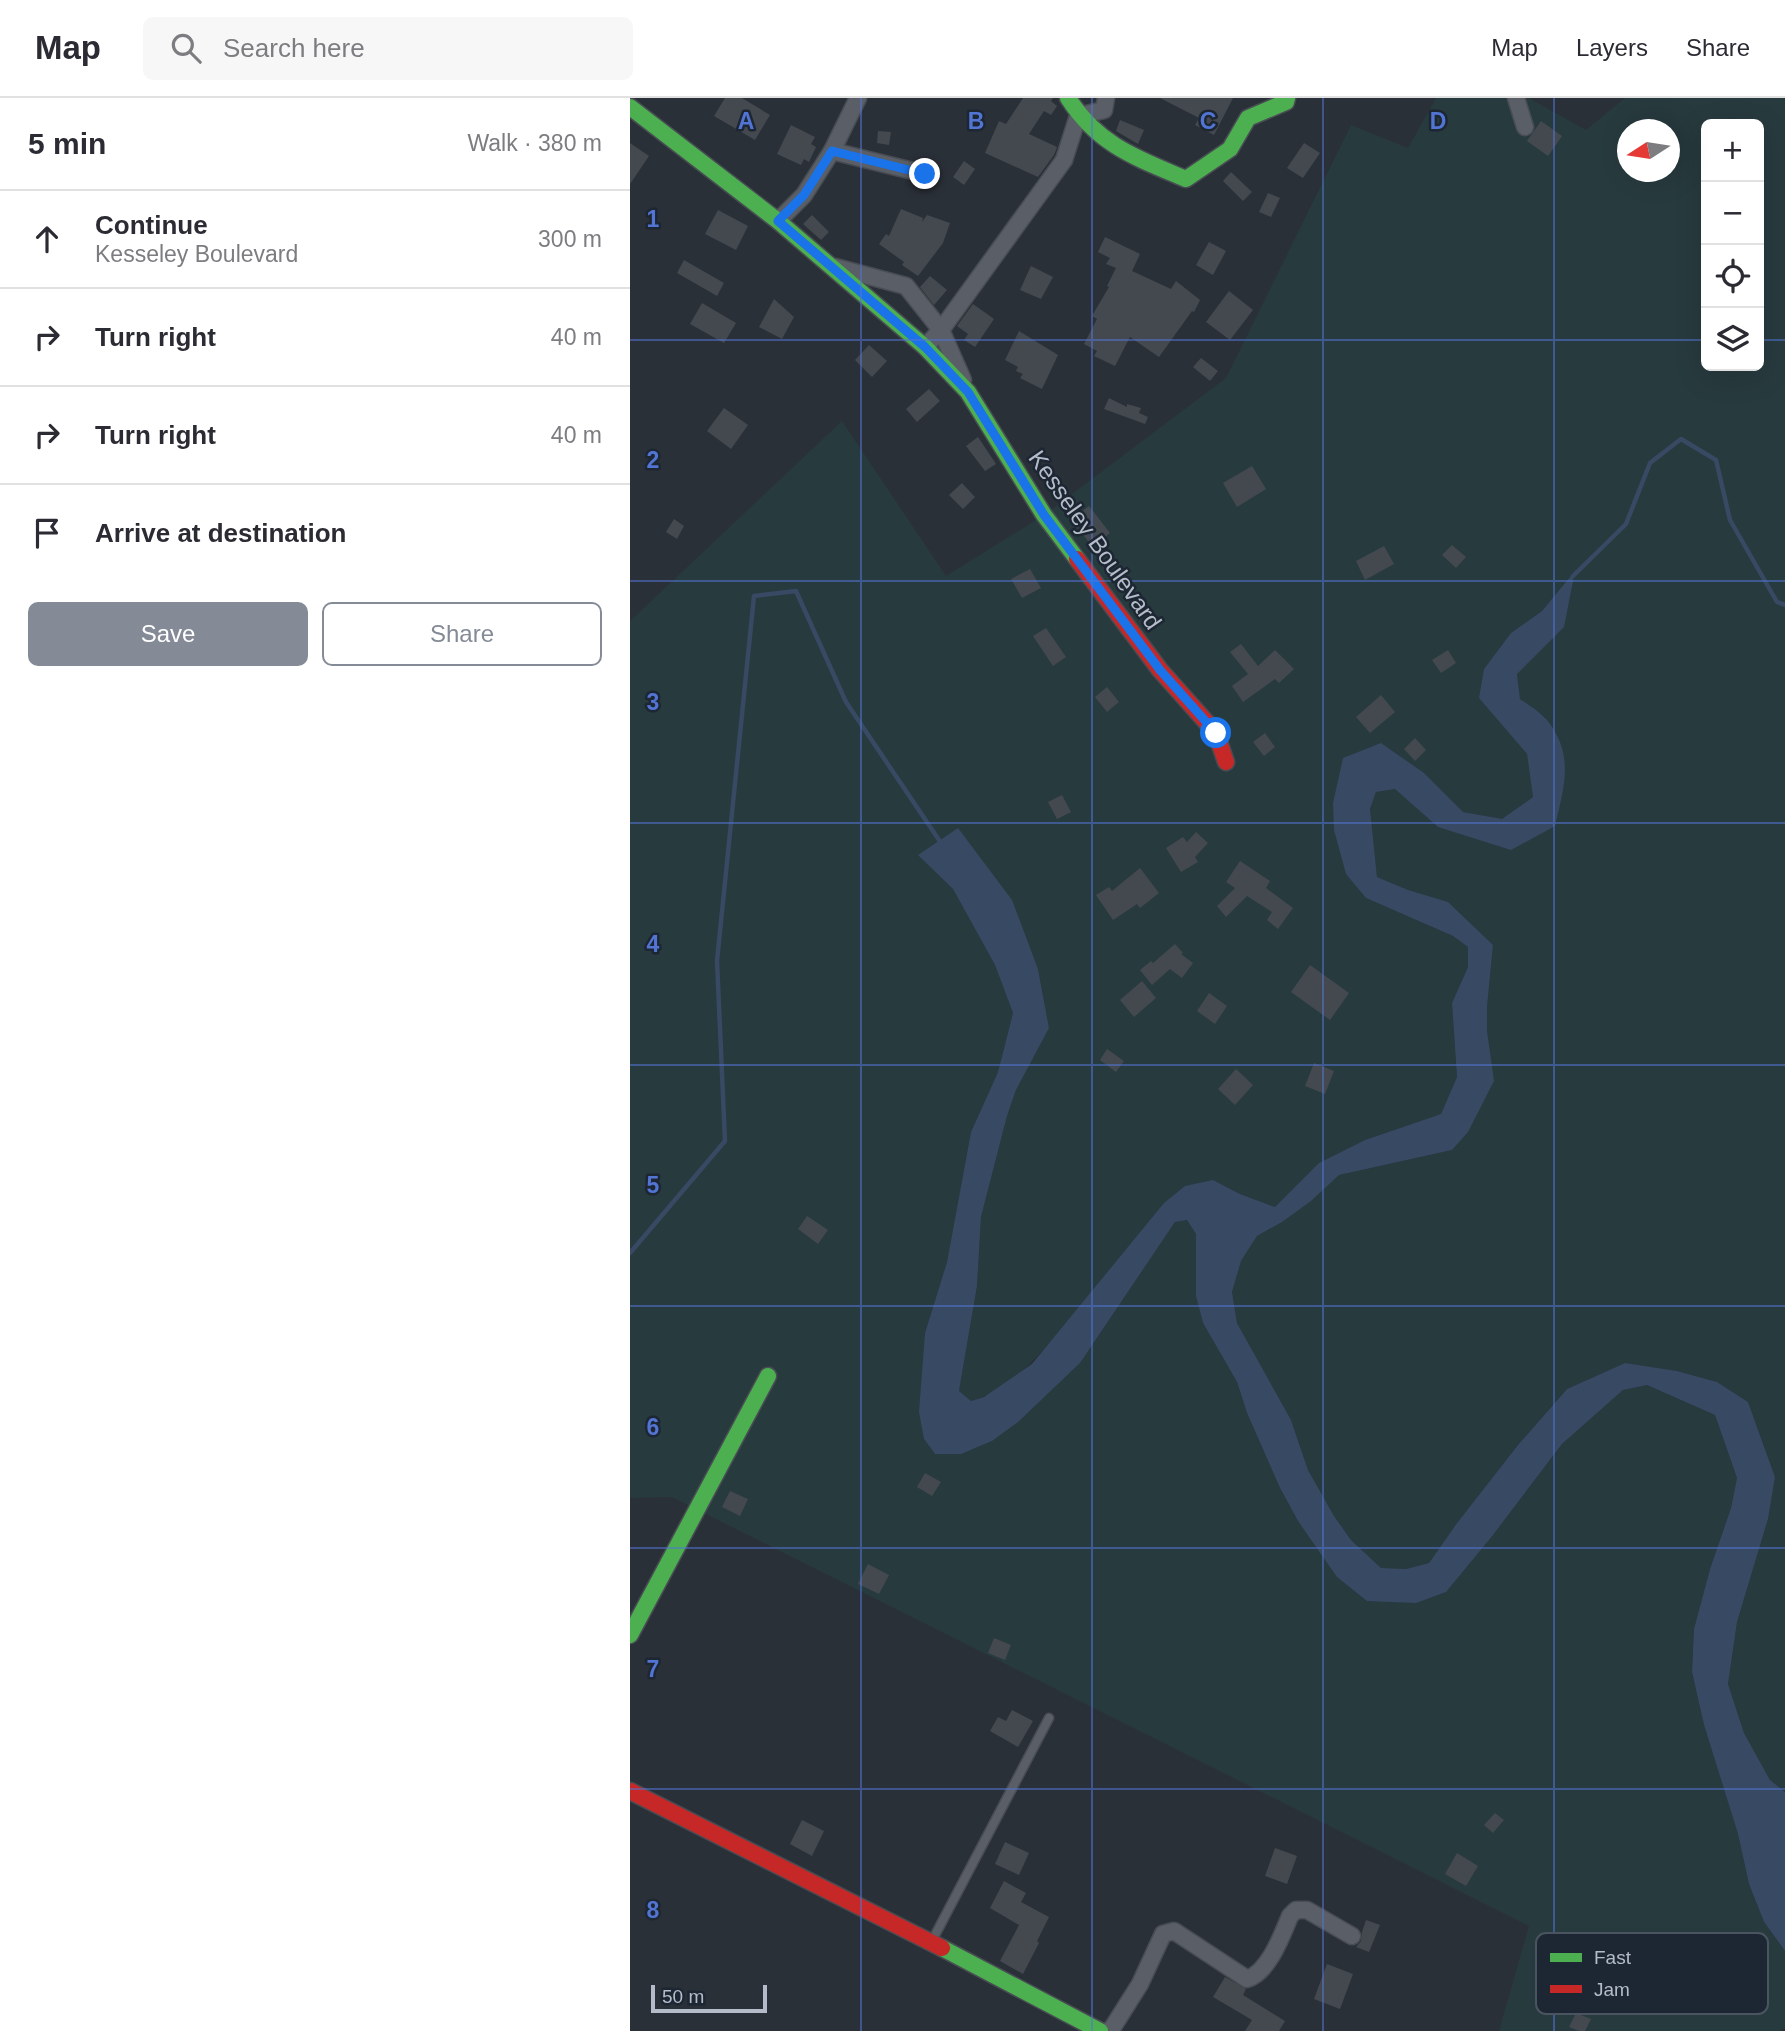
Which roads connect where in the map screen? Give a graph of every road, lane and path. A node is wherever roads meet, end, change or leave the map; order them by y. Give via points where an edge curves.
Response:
1 (858, 98) edge
2 (1068, 98) edge
3 (1106, 98) edge
4 (1287, 98) edge
5 (1517, 98) edge
6 (630, 107) edge
7 (1078, 116) junction
8 (1525, 127) dead end
9 (832, 151) junction
10 (925, 174) dead end
11 (778, 221) junction
12 (827, 265) junction
13 (941, 330) junction
14 (925, 347) junction
15 (968, 392) junction
16 (1226, 762) dead end
17 (768, 1376) dead end
18 (630, 1635) edge
19 (1049, 1718) dead end
20 (630, 1791) edge
21 (1352, 1936) dead end
22 (932, 1942) junction
23 (1100, 2031) edge
24 (1107, 2031) edge

1 - 9 street
2 - 7 street
3 - 7 street via 1104,110
4 - 7 street via 1248,118 1230,149 1186,178 1110,146
5 - 8 street
6 - 11 street, Kesseley Boulevard
7 - 13 street via 1064,160
9 - 10 street
9 - 11 street via 804,195
11 - 12 street, Kesseley Boulevard
12 - 13 street via 906,286
12 - 14 street, Kesseley Boulevard
13 - 14 street
13 - 15 street
14 - 15 street, Kesseley Boulevard
15 - 16 street, Kesseley Boulevard via 1044,515 1160,670 1216,733
17 - 18 street
19 - 22 lane
20 - 22 street
21 - 24 street via 1307,1910 1296,1910 1267,1962 1247,1979 1174,1931 1163,1934 1140,1984
22 - 23 street

